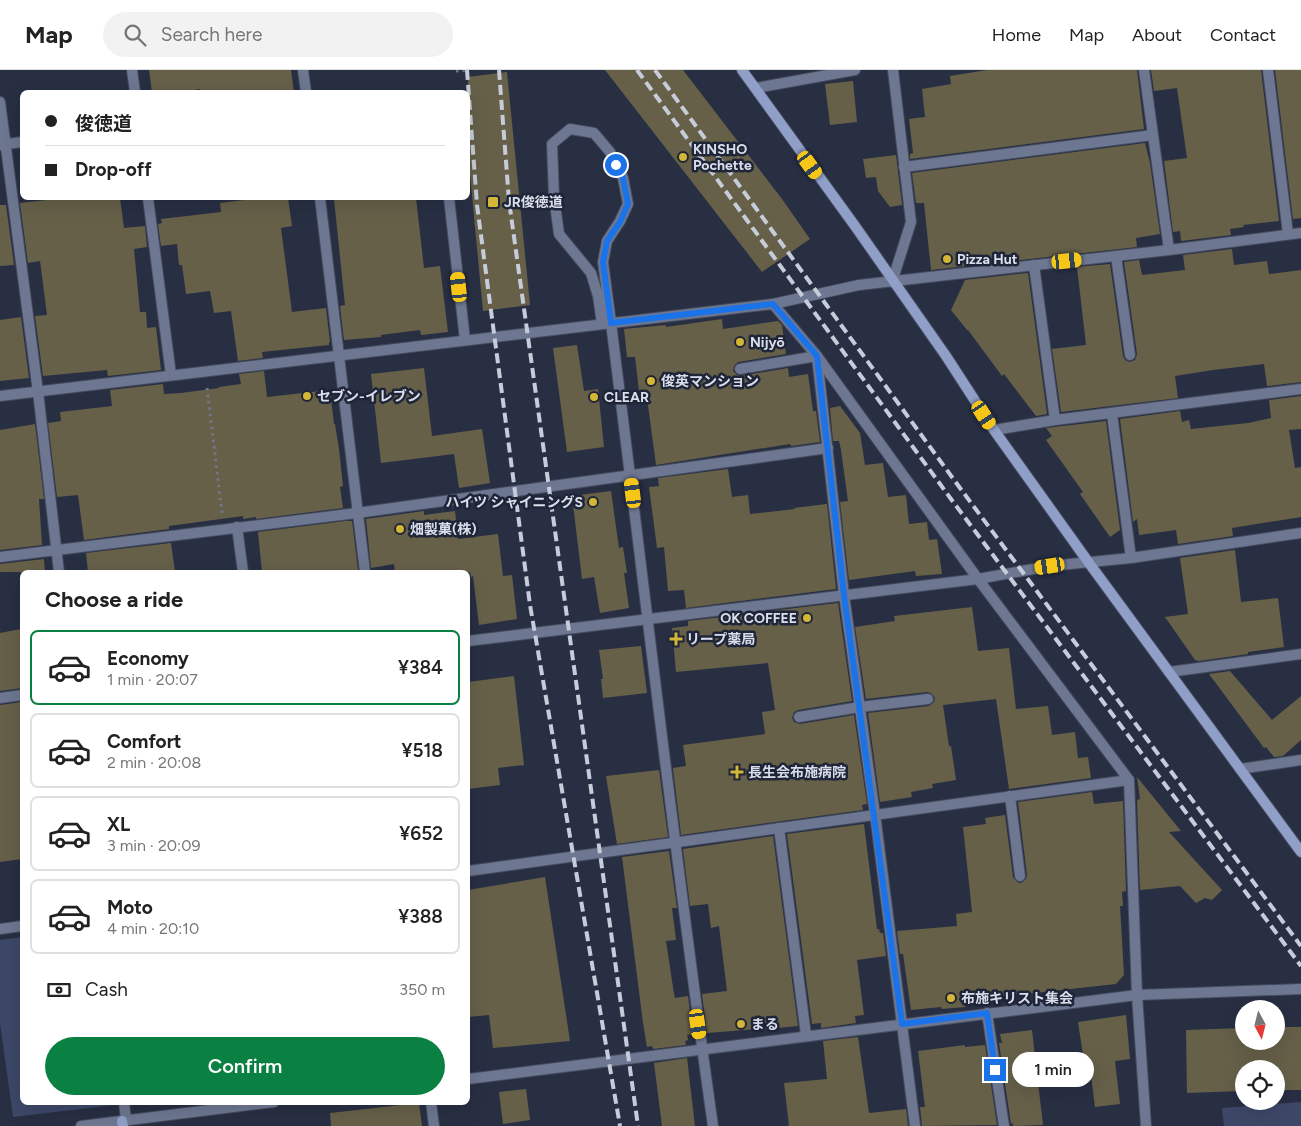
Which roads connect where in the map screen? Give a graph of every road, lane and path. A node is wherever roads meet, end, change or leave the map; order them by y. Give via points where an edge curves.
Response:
1 (132, 70) edge
2 (303, 70) edge
3 (467, 70) edge
4 (742, 70) edge
5 (855, 70) edge
6 (893, 70) edge
7 (1144, 70) edge
8 (1268, 70) edge
9 (456, 71) dead end
10 (756, 88) junction
11 (135, 90) edge
12 (306, 90) edge
13 (0, 102) edge
14 (1153, 135) junction
15 (20, 142) edge
16 (3, 145) edge
17 (904, 167) junction
18 (148, 200) edge
19 (320, 200) edge
20 (449, 200) edge
21 (1301, 232) edge
22 (1288, 234) junction
23 (1169, 250) junction
24 (1116, 256) junction
25 (1034, 265) junction
26 (892, 282) junction
27 (773, 304) junction
28 (607, 324) junction
29 (465, 340) junction
30 (340, 355) junction
31 (1130, 355) dead end
32 (817, 356) junction
33 (740, 369) dead end
34 (205, 371) junction
35 (171, 375) junction
36 (1301, 390) edge
37 (38, 392) junction
38 (0, 396) edge
39 (1112, 414) junction
40 (1055, 420) junction
41 (994, 430) junction
42 (828, 448) junction
43 (631, 475) junction
44 (357, 513) junction
45 (237, 527) junction
46 (224, 529) junction
47 (1301, 533) edge
48 (56, 550) junction
49 (0, 557) edge
50 (1131, 558) junction
51 (1089, 563) junction
52 (59, 570) edge
53 (243, 570) edge
54 (364, 570) edge
55 (978, 579) junction
56 (844, 595) junction
57 (649, 618) junction
58 (470, 640) edge
59 (1301, 654) edge
60 (1169, 672) junction
61 (20, 695) edge
62 (0, 698) edge
63 (928, 699) dead end
64 (860, 707) junction
65 (799, 718) dead end
66 (1301, 760) edge
67 (1240, 769) junction
68 (1129, 780) junction
69 (1010, 796) junction
70 (875, 814) junction
71 (779, 828) junction
72 (675, 844) junction
73 (1301, 852) edge
74 (470, 871) edge
75 (1020, 876) dead end
76 (20, 926) edge
77 (0, 929) edge
78 (1301, 988) edge
79 (1137, 995) junction
80 (987, 1013) junction
81 (902, 1024) junction
82 (806, 1035) junction
83 (702, 1050) junction
84 (470, 1079) edge
85 (124, 1105) edge
86 (252, 1105) edge
87 (431, 1105) edge
88 (124, 1122) edge
89 (81, 1126) edge
90 (434, 1126) edge
91 (713, 1126) edge
92 (916, 1126) edge
93 (1004, 1126) edge
94 (1146, 1126) edge

1 - 11 street
2 - 12 street
3 - 9 path
4 - 10 street
5 - 10 street
6 - 17 street
7 - 14 street
8 - 22 street
10 - 26 street
13 - 16 street
14 - 17 street
14 - 23 street
15 - 16 street
16 - 37 street
17 - 26 street via 911,222
18 - 35 street
19 - 30 street
20 - 29 street
21 - 22 street
22 - 23 street
23 - 24 street
24 - 25 street
24 - 31 street
25 - 26 street
25 - 40 street
26 - 27 street via 859,285
26 - 41 street
27 - 28 street
27 - 32 street
28 - 28 street via 591,273 559,234 552,144 570,129 594,133 610,152 623,178 628,204 607,241 603,262
28 - 29 street
28 - 43 street
29 - 30 street
30 - 34 street
30 - 44 street
32 - 33 street
32 - 42 street
32 - 55 street
34 - 35 street
34 - 46 path
35 - 37 street
36 - 39 street
37 - 38 street
37 - 48 street
39 - 40 street
39 - 50 street
40 - 41 street
41 - 51 street
42 - 43 street
42 - 56 street
43 - 44 street
43 - 57 street
44 - 45 street
44 - 54 street
45 - 46 street
45 - 53 street
46 - 48 street
47 - 50 street
48 - 49 street
48 - 52 street
50 - 51 street
51 - 55 street via 1050,566
51 - 60 street
55 - 56 street
55 - 68 street
56 - 57 street
56 - 64 street
57 - 58 street
57 - 72 street
59 - 60 street
60 - 67 street
61 - 62 street
63 - 64 street
64 - 65 street
64 - 70 street
66 - 67 street
67 - 73 street
68 - 69 street
68 - 79 street
69 - 70 street
69 - 75 street
70 - 71 street
70 - 81 street
71 - 72 street
71 - 82 street
72 - 74 street
72 - 83 street
76 - 77 street
78 - 79 street
79 - 80 street
79 - 94 street
80 - 81 street
80 - 93 street
81 - 82 street
81 - 92 street
82 - 83 street
83 - 84 street
83 - 91 street
85 - 88 street
86 - 88 street
87 - 90 street
88 - 89 street

